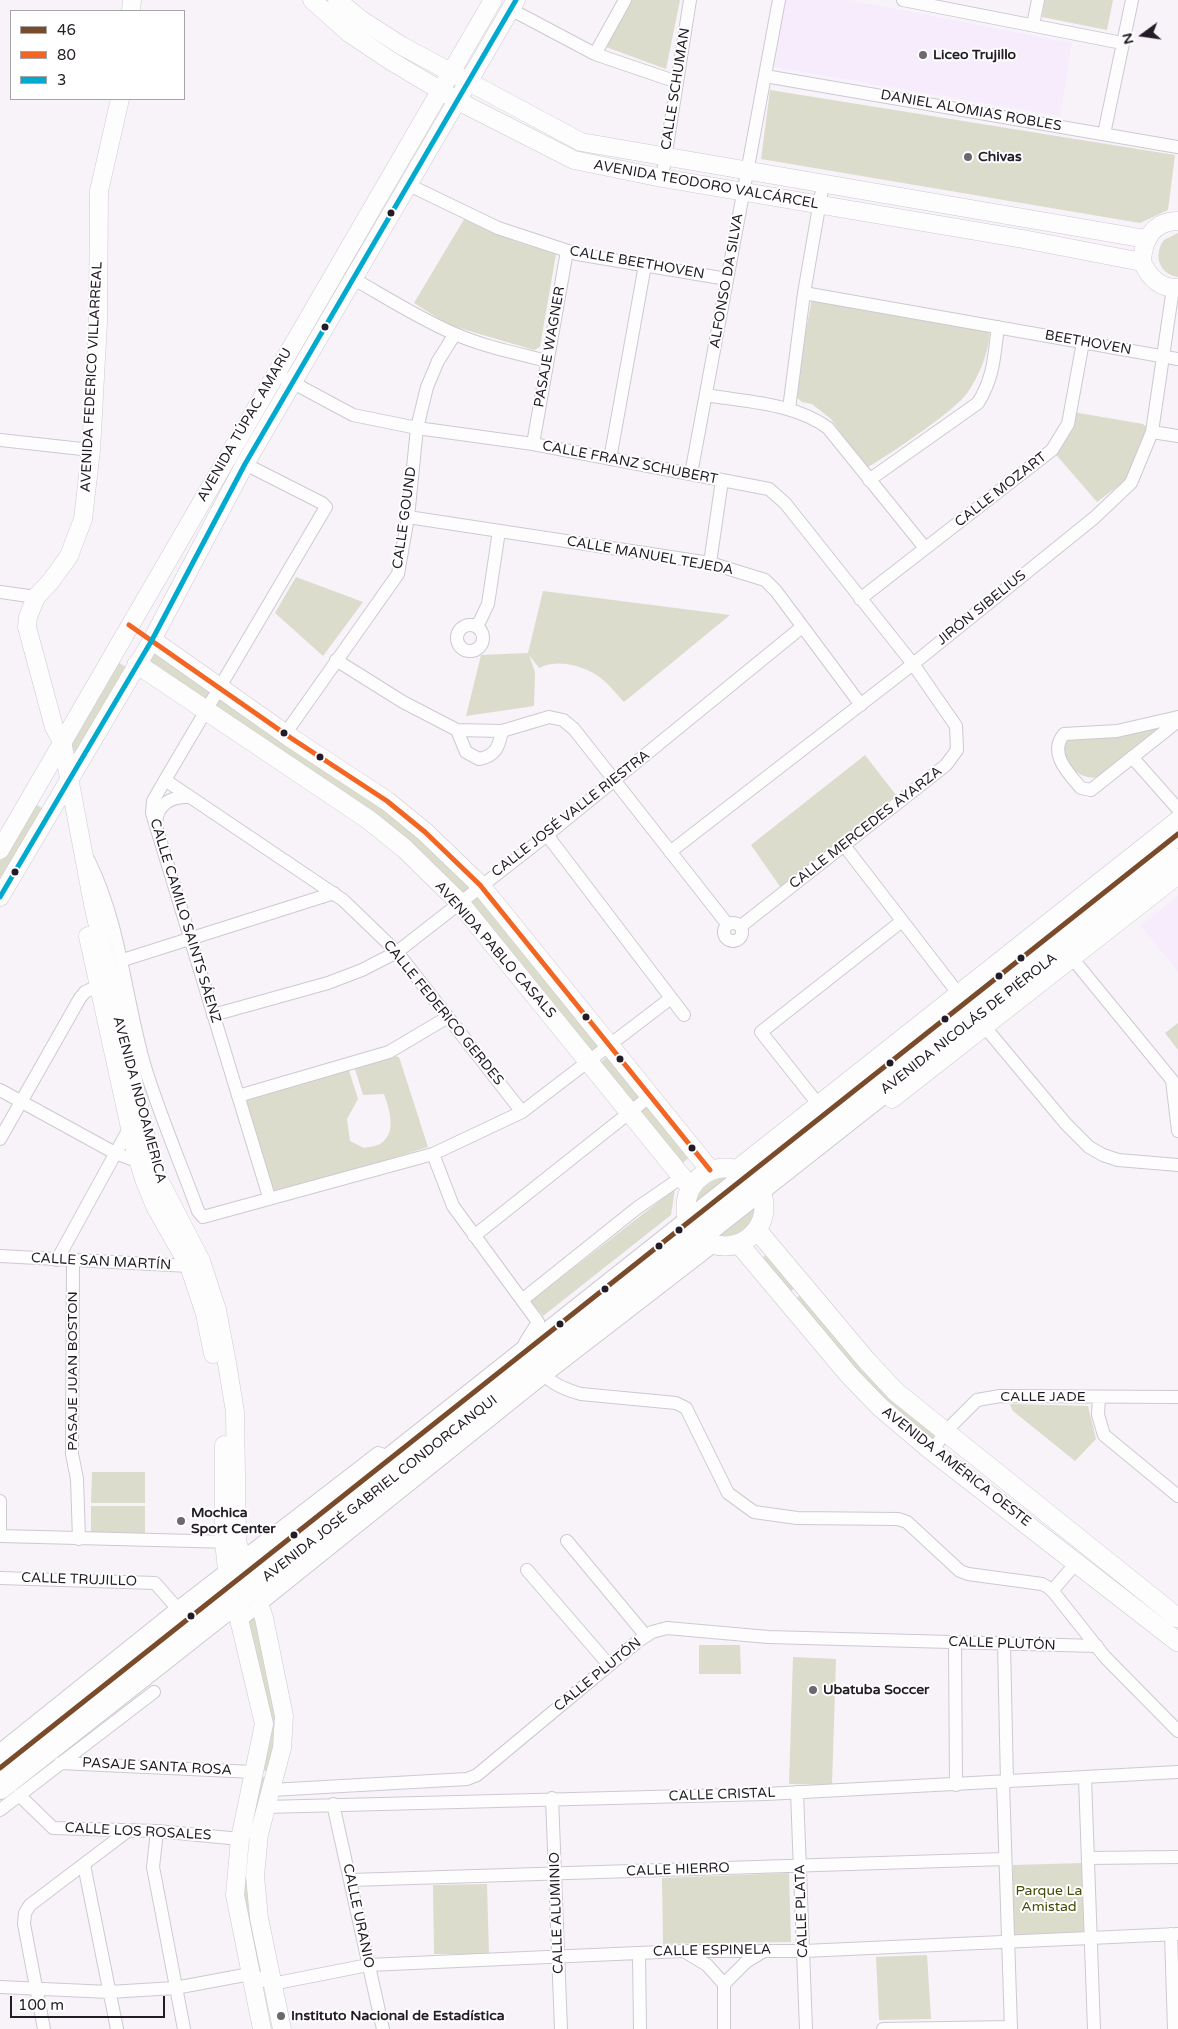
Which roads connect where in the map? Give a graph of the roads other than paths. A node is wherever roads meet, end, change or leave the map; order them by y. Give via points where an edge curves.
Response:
1 (312, 0) edge
2 (337, 0) edge
3 (493, 0) edge
4 (625, 0) edge
5 (690, 0) edge
6 (779, 0) edge
7 (903, 0) edge
8 (1038, 0) edge
9 (1132, 0) edge
10 (514, 5) edge
11 (952, 5) edge
12 (360, 19) junction
13 (1032, 25) junction
14 (349, 33) junction
15 (1122, 43) junction
16 (595, 54) junction
17 (450, 72) junction
18 (765, 76) junction
19 (677, 82) junction
20 (469, 83) junction
21 (440, 91) junction
22 (120, 100) edge
23 (458, 101) junction
24 (1104, 134) junction
25 (1178, 146) edge
26 (666, 157) junction
27 (747, 171) junction
28 (662, 178) junction
29 (823, 184) junction
30 (409, 185) junction
31 (744, 192) junction
32 (820, 205) junction
33 (1177, 217) edge
34 (1026, 218) junction
35 (1023, 239) junction
36 (1146, 239) junction
37 (567, 251) junction
38 (1142, 262) junction
39 (645, 265) junction
40 (354, 279) junction
41 (727, 279) junction
42 (1175, 288) edge
43 (804, 293) junction
44 (998, 327) junction
45 (456, 334) junction
46 (1082, 342) junction
47 (1163, 356) junction
48 (1178, 359) edge
49 (547, 361) junction
50 (275, 373) junction
51 (292, 383) junction
52 (706, 395) junction
53 (789, 409) junction
54 (417, 428) junction
55 (1152, 432) junction
56 (1178, 436) edge
57 (0, 440) edge
58 (532, 444) junction
59 (91, 450) junction
60 (610, 459) junction
61 (245, 464) junction
62 (691, 474) junction
63 (722, 480) junction
64 (869, 480) junction
65 (408, 517) junction
66 (500, 530) junction
67 (925, 548) junction
68 (710, 563) junction
69 (0, 592) edge
70 (36, 597) junction
71 (860, 599) junction
72 (129, 625) junction
73 (477, 627) dead end
74 (802, 627) junction
75 (152, 640) junction
76 (114, 649) junction
77 (336, 660) junction
78 (137, 664) junction
79 (913, 664) junction
80 (220, 688) junction
81 (861, 705) junction
82 (205, 712) junction
83 (1178, 717) edge
84 (1178, 721) edge
85 (457, 730) junction
86 (502, 731) junction
87 (285, 734) junction
88 (57, 741) junction
89 (1132, 757) junction
90 (69, 780) junction
91 (165, 780) junction
92 (614, 780) junction
93 (60, 795) junction
94 (190, 797) junction
95 (1178, 809) edge
96 (1178, 820) edge
97 (155, 825) junction
98 (1178, 834) edge
99 (547, 835) junction
100 (79, 841) junction
101 (843, 844) junction
102 (0, 850) edge
103 (670, 852) junction
104 (1178, 860) edge
105 (1178, 876) edge
106 (310, 877) junction
107 (480, 885) junction
108 (2, 890) edge
109 (334, 893) junction
110 (309, 900) junction
111 (459, 902) junction
112 (902, 921) junction
113 (1107, 923) junction
114 (190, 938) junction
115 (397, 952) junction
116 (1072, 958) junction
117 (123, 960) junction
118 (98, 986) junction
119 (671, 998) junction
120 (971, 1010) junction
121 (213, 1015) junction
122 (684, 1015) dead end
123 (448, 1017) junction
124 (609, 1047) junction
125 (590, 1062) junction
126 (0, 1090) edge
127 (238, 1096) junction
128 (649, 1097) junction
129 (20, 1101) junction
130 (522, 1112) junction
131 (631, 1112) junction
132 (812, 1114) junction
133 (130, 1127) junction
134 (1178, 1131) edge
135 (0, 1139) edge
136 (115, 1153) junction
137 (433, 1154) junction
138 (139, 1162) junction
139 (1178, 1165) edge
140 (710, 1170) junction
141 (686, 1182) junction
142 (752, 1183) junction
143 (269, 1198) junction
144 (757, 1230) junction
145 (701, 1234) junction
146 (474, 1236) junction
147 (739, 1244) junction
148 (0, 1256) edge
149 (57, 1260) junction
150 (74, 1262) junction
151 (195, 1263) junction
152 (804, 1286) junction
153 (522, 1300) junction
154 (787, 1301) junction
155 (535, 1365) junction
156 (1099, 1397) junction
157 (1178, 1397) edge
158 (946, 1432) junction
159 (932, 1451) junction
160 (1178, 1496) edge
161 (0, 1501) edge
162 (0, 1536) edge
163 (80, 1539) junction
164 (567, 1541) dead end
165 (1077, 1562) junction
166 (527, 1570) dead end
167 (0, 1578) edge
168 (240, 1579) junction
169 (1052, 1591) junction
170 (177, 1608) junction
171 (1178, 1618) edge
172 (646, 1636) junction
173 (1177, 1640) edge
174 (956, 1642) junction
175 (1004, 1644) junction
176 (1097, 1646) junction
177 (122, 1662) junction
178 (609, 1665) junction
179 (154, 1692) dead end
180 (1178, 1731) edge
181 (0, 1750) edge
182 (39, 1755) junction
183 (0, 1768) edge
184 (254, 1772) junction
185 (1178, 1772) edge
186 (1085, 1778) junction
187 (1005, 1782) junction
188 (956, 1785) junction
189 (296, 1788) junction
190 (271, 1790) junction
191 (10, 1792) edge
192 (797, 1792) junction
193 (552, 1798) junction
194 (333, 1804) junction
195 (297, 1806) junction
196 (266, 1807) junction
197 (0, 1810) edge
198 (129, 1830) junction
199 (157, 1831) junction
200 (240, 1839) junction
201 (1178, 1857) edge
202 (1088, 1858) junction
203 (1005, 1859) junction
204 (84, 1865) junction
205 (800, 1866) junction
206 (555, 1874) junction
207 (351, 1880) junction
208 (1174, 1934) edge
209 (1091, 1937) junction
210 (1006, 1940) junction
211 (683, 1950) junction
212 (765, 1951) junction
213 (804, 1951) junction
214 (639, 1953) junction
215 (558, 1956) junction
216 (368, 1964) junction
217 (250, 1974) junction
218 (272, 1984) junction
219 (724, 1984) junction
220 (0, 1987) edge
221 (36, 1988) junction
222 (175, 1988) junction
223 (109, 1992) junction
224 (1011, 2028) edge
225 (44, 2029) edge
226 (117, 2029) edge
227 (184, 2029) edge
228 (262, 2029) edge
229 (282, 2029) edge
230 (382, 2029) edge
231 (561, 2029) edge
232 (640, 2029) edge
233 (724, 2029) edge
234 (806, 2029) edge
235 (883, 2029) edge
236 (1094, 2029) edge
237 (1174, 2029) edge

1 - 14 main road, AVENIDA TEODORO VALCÁRCEL
2 - 12 main road, AVENIDA TEODORO VALCÁRCEL
3 - 17 main road, AVENIDA TÚPAC AMARU
4 - 16 street
5 - 19 street, CALLE SCHUMAN
6 - 18 street, ALFONSO DA SILVA
7 - 11 street
8 - 13 street
9 - 15 street
10 - 16 street
10 - 20 main road, AVENIDA TÚPAC AMARU
11 - 13 street
12 - 14 main road
12 - 17 main road, AVENIDA TEODORO VALCÁRCEL
13 - 15 street
14 - 21 main road, AVENIDA TEODORO VALCÁRCEL
15 - 24 street
16 - 19 street
17 - 20 main road, AVENIDA TEODORO VALCÁRCEL
17 - 21 main road, AVENIDA TÚPAC AMARU
18 - 24 street, DANIEL ALOMIAS ROBLES
18 - 27 street, ALFONSO DA SILVA
19 - 26 street, CALLE SCHUMAN
20 - 23 main road, AVENIDA TÚPAC AMARU
20 - 26 main road, AVENIDA TEODORO VALCÁRCEL via 581,142
21 - 23 main road, AVENIDA TEODORO VALCÁRCEL
21 - 50 main road, AVENIDA TÚPAC AMARU
22 - 59 main road, AVENIDA FEDERICO VILLARREAL via 99,191 98,322
23 - 28 main road, AVENIDA TEODORO VALCÁRCEL via 574,160
23 - 30 main road, AVENIDA TÚPAC AMARU
24 - 25 street, DANIEL ALOMIAS ROBLES
26 - 27 main road, AVENIDA TEODORO VALCÁRCEL
26 - 28 street, CALLE SCHUMAN
27 - 29 main road, AVENIDA TEODORO VALCÁRCEL
27 - 31 street, ALFONSO DA SILVA
28 - 31 main road, AVENIDA TEODORO VALCÁRCEL
29 - 32 street
29 - 34 main road, AVENIDA TEODORO VALCÁRCEL
30 - 37 street, CALLE BEETHOVEN via 498,228
30 - 40 main road, AVENIDA TÚPAC AMARU
31 - 32 main road, AVENIDA TEODORO VALCÁRCEL
31 - 41 street, ALFONSO DA SILVA
32 - 35 main road, AVENIDA TEODORO VALCÁRCEL
32 - 43 street
33 - 36 main road via 1159,226
34 - 35 main road
34 - 36 main road, AVENIDA TEODORO VALCÁRCEL
35 - 38 main road, AVENIDA TEODORO VALCÁRCEL
36 - 38 main road
37 - 39 street, CALLE BEETHOVEN
37 - 49 street, PASAJE WAGNER
38 - 42 main road via 1153,280
39 - 41 street, CALLE BEETHOVEN
39 - 60 street
40 - 45 street via 413,314
40 - 51 main road, AVENIDA TÚPAC AMARU
41 - 52 street, ALFONSO DA SILVA
42 - 47 street, JIRÓN SIBELIUS
43 - 44 street
43 - 53 street
44 - 46 street, BEETHOVEN
44 - 64 street via 993,368 978,403
45 - 49 street
45 - 54 street, CALLE GOUND via 438,361 427,387
46 - 47 street, BEETHOVEN
46 - 67 street, CALLE MOZART via 1068,424 1052,450
47 - 48 street, BEETHOVEN
47 - 55 street, JIRÓN SIBELIUS
49 - 58 street, PASAJE WAGNER
50 - 51 street, CALLE FRANZ SCHUBERT
50 - 72 main road, AVENIDA TÚPAC AMARU
51 - 54 street, CALLE FRANZ SCHUBERT via 354,415
51 - 61 main road, AVENIDA TÚPAC AMARU
52 - 53 street
52 - 62 street, ALFONSO DA SILVA
53 - 64 street via 828,428
54 - 58 street, CALLE FRANZ SCHUBERT
54 - 65 street, CALLE GOUND
55 - 56 street
55 - 79 street, JIRÓN SIBELIUS via 1131,483 1094,518
57 - 59 street
58 - 60 street, CALLE FRANZ SCHUBERT
59 - 70 main road, AVENIDA FEDERICO VILLARREAL via 83,519 72,549
60 - 62 street, CALLE FRANZ SCHUBERT
61 - 75 main road, AVENIDA TÚPAC AMARU
61 - 80 street, CALLE CAMILO SAINTS SÁENZ via 322,502 326,507
62 - 63 street, CALLE FRANZ SCHUBERT
63 - 68 street
63 - 71 street, CALLE FRANZ SCHUBERT via 769,489 785,503
64 - 67 street
65 - 66 street, CALLE MANUEL TEJEDA
65 - 77 street, CALLE GOUND via 398,574
66 - 68 street, CALLE MANUEL TEJEDA
66 - 73 street via 488,604
67 - 71 street, CALLE MOZART
68 - 74 street, CALLE MANUEL TEJEDA via 766,580
69 - 70 street
70 - 88 main road, AVENIDA FEDERICO VILLARREAL via 30,608 27,627
71 - 79 street, CALLE FRANZ SCHUBERT
72 - 75 main road, AVENIDA PABLO CASALS
72 - 76 main road, AVENIDA TÚPAC AMARU
74 - 81 street, CALLE MANUEL TEJEDA
74 - 92 street, CALLE JOSÉ VALLE RIESTRA
75 - 78 main road, AVENIDA TÚPAC AMARU
75 - 80 main road, AVENIDA PABLO CASALS
76 - 78 main road, AVENIDA PABLO CASALS
76 - 88 main road, AVENIDA TÚPAC AMARU
77 - 85 street via 403,702
77 - 87 street, CALLE GOUND
78 - 82 main road, AVENIDA PABLO CASALS
78 - 90 main road, AVENIDA TÚPAC AMARU
79 - 81 street, JIRÓN SIBELIUS
79 - 101 street, CALLE MERCEDES AYARZA via 956,726 957,750 946,765
80 - 82 street, CALLE CAMILO SAINTS SÁENZ
80 - 87 main road, AVENIDA PABLO CASALS
81 - 103 street, JIRÓN SIBELIUS
82 - 91 street, CALLE CAMILO SAINTS SÁENZ
82 - 111 main road, AVENIDA PABLO CASALS via 385,831
83 - 89 street via 1117,731 1064,734 1057,751 1066,770 1081,788 1091,790
84 - 89 street
85 - 86 street
85 - 86 street via 466,752 479,759 493,754 498,748
86 - 92 street via 549,717 563,720 574,728
87 - 107 main road, AVENIDA PABLO CASALS via 400,811
88 - 90 main road, AVENIDA FEDERICO VILLARREAL
88 - 93 main road, AVENIDA FEDERICO VILLARREAL
88 - 102 main road, AVENIDA TÚPAC AMARU
89 - 95 street
90 - 93 main road, AVENIDA TÚPAC AMARU
90 - 100 main road, AVENIDA INDOAMERICA
91 - 94 street, CALLE FEDERICO GERDES
91 - 97 street, CALLE CAMILO SAINTS SÁENZ via 153,801
92 - 99 street, CALLE JOSÉ VALLE RIESTRA
92 - 103 street
93 - 108 main road, AVENIDA TÚPAC AMARU
93 - 118 main road, AVENIDA INDOAMERICA
94 - 97 street via 170,799 157,814
94 - 106 street, CALLE FEDERICO GERDES
96 - 120 main road, AVENIDA NICOLÁS DE PIÉROLA
97 - 114 street, CALLE CAMILO SAINTS SÁENZ
98 - 120 highway, AVENIDA NICOLÁS DE PIÉROLA
99 - 107 street, CALLE JOSÉ VALLE RIESTRA
99 - 119 street
100 - 117 street via 97,876
100 - 151 main road, AVENIDA INDOAMERICA via 119,1026 157,1176
101 - 103 street, CALLE MERCEDES AYARZA via 741,926 728,925
101 - 112 street
104 - 113 highway, AVENIDA NICOLÁS DE PIÉROLA
105 - 113 main road, AVENIDA NICOLÁS DE PIÉROLA
106 - 109 street, CALLE FEDERICO GERDES
106 - 110 street via 315,889
107 - 111 street, CALLE JOSÉ VALLE RIESTRA
107 - 124 main road, AVENIDA PABLO CASALS
109 - 110 street
109 - 115 street, CALLE FEDERICO GERDES
110 - 114 street
111 - 115 street, CALLE JOSÉ VALLE RIESTRA
111 - 125 main road, AVENIDA PABLO CASALS
112 - 120 street
112 - 132 street via 761,1032
113 - 116 main road, AVENIDA NICOLÁS DE PIÉROLA
113 - 120 highway, AVENIDA NICOLÁS DE PIÉROLA
114 - 117 street
114 - 121 street, CALLE CAMILO SAINTS SÁENZ
115 - 121 street, CALLE JOSÉ VALLE RIESTRA via 328,983
115 - 123 street, CALLE FEDERICO GERDES
116 - 120 main road, AVENIDA NICOLÁS DE PIÉROLA
116 - 134 street via 1172,1080
117 - 143 street via 145,1067 198,1211 203,1217
118 - 129 street via 80,998
118 - 133 main road, AVENIDA INDOAMERICA
119 - 122 street
119 - 124 street
120 - 132 highway, AVENIDA NICOLÁS DE PIÉROLA
120 - 139 street via 1089,1147 1118,1160
120 - 142 highway, AVENIDA NICOLÁS DE PIÉROLA via 808,1158
121 - 127 street, CALLE CAMILO SAINTS SÁENZ
123 - 127 street via 389,1052
123 - 130 street, CALLE FEDERICO GERDES
124 - 125 street
124 - 128 main road, AVENIDA PABLO CASALS
125 - 130 street
125 - 131 main road, AVENIDA PABLO CASALS
126 - 129 street
127 - 143 street, CALLE CAMILO SAINTS SÁENZ
128 - 131 street
128 - 140 main road, AVENIDA PABLO CASALS
129 - 135 street
129 - 136 street
130 - 137 street
131 - 141 main road, AVENIDA PABLO CASALS
131 - 146 street
132 - 142 highway, AVENIDA NICOLÁS DE PIÉROLA
133 - 136 street
133 - 138 main road, AVENIDA INDOAMERICA
136 - 138 street
136 - 149 street
137 - 143 street
137 - 146 street via 454,1206
138 - 151 main road, AVENIDA INDOAMERICA via 156,1206
140 - 141 main road
140 - 142 main road via 728,1167
141 - 145 main road via 686,1208
141 - 153 street via 637,1208
142 - 144 main road via 763,1216
142 - 145 highway, AVENIDA JOSÉ GABRIEL CONDORCANQUI
144 - 147 main road
144 - 152 main road, AVENIDA AMÉRICA OESTE
145 - 147 main road via 723,1246
145 - 155 highway, AVENIDA JOSÉ GABRIEL CONDORCANQUI
145 - 155 street, AVENIDA JOSÉ GABRIEL CONDORCANQUI
146 - 153 street
147 - 154 main road, AVENIDA AMÉRICA OESTE
148 - 149 street, CALLE SAN MARTÍN
149 - 150 street, CALLE SAN MARTÍN
150 - 151 street, CALLE SAN MARTÍN
150 - 163 street, PASAJE JUAN BOSTON via 72,1454 77,1479
151 - 168 main road, AVENIDA INDOAMERICA via 224,1417
152 - 154 main road
152 - 158 main road, AVENIDA AMÉRICA OESTE via 896,1392
153 - 155 street via 538,1322 525,1343
154 - 159 main road, AVENIDA AMÉRICA OESTE via 880,1408
155 - 168 highway, AVENIDA JOSÉ GABRIEL CONDORCANQUI via 392,1458
155 - 168 highway, AVENIDA JOSÉ GABRIEL CONDORCANQUI via 471,1426 374,1504
155 - 169 street via 561,1387 581,1394 676,1402 686,1408 728,1494 754,1512 797,1518 898,1519 907,1522 960,1571 1042,1584
156 - 157 street, CALLE JADE
156 - 158 street, CALLE JADE via 1000,1396 976,1400
156 - 160 street via 1098,1415 1104,1435
158 - 159 street, CALLE JADE
158 - 171 main road, AVENIDA AMÉRICA OESTE
159 - 165 main road, AVENIDA AMÉRICA OESTE
161 - 162 street
162 - 163 street
163 - 168 street
164 - 172 street
165 - 169 street
165 - 173 main road, AVENIDA AMÉRICA OESTE
166 - 178 street
167 - 170 street, CALLE TRUJILLO via 155,1583
168 - 170 street
168 - 177 highway, AVENIDA JOSÉ GABRIEL CONDORCANQUI
168 - 182 highway, AVENIDA JOSÉ GABRIEL CONDORCANQUI
168 - 184 main road via 264,1724
168 - 190 main road via 284,1716 282,1748
169 - 176 street
170 - 177 street
172 - 174 street, CALLE PLUTÓN via 667,1628 768,1637
172 - 178 street, CALLE PLUTÓN
174 - 175 street, CALLE PLUTÓN
174 - 188 street
175 - 176 street, CALLE PLUTÓN
175 - 187 street
176 - 180 street
177 - 182 highway, AVENIDA JOSÉ GABRIEL CONDORCANQUI via 47,1722
178 - 189 street, CALLE PLUTÓN via 477,1775 467,1779
179 - 182 street
181 - 182 street
182 - 183 highway, AVENIDA JOSÉ GABRIEL CONDORCANQUI
182 - 184 street, PASAJE SANTA ROSA
182 - 191 highway, AVENIDA JOSÉ GABRIEL CONDORCANQUI
184 - 200 main road
185 - 186 street, CALLE CRISTAL
186 - 187 street, CALLE CRISTAL
186 - 202 street
187 - 188 street, CALLE CRISTAL
187 - 203 street
188 - 192 street, CALLE CRISTAL
189 - 190 street, CALLE PLUTÓN
189 - 195 street
190 - 196 main road
191 - 197 street
191 - 198 street, CALLE LOS ROSALES via 53,1828
192 - 193 street, CALLE CRISTAL
192 - 205 street, CALLE PLATA
193 - 194 street, CALLE CRISTAL
193 - 206 street, CALLE ALUMINIO
194 - 195 street, CALLE CRISTAL
194 - 207 street, CALLE URANIO
195 - 196 street, CALLE CRISTAL
196 - 218 main road via 259,1834 255,1876 259,1918
198 - 199 street, CALLE LOS ROSALES
198 - 204 street
199 - 200 street, CALLE LOS ROSALES
199 - 222 street via 153,1867
200 - 217 main road via 235,1895
201 - 202 street
202 - 209 street
203 - 205 street, CALLE HIERRO
203 - 210 street
204 - 221 street via 30,1905 25,1913 24,1924
204 - 223 street
205 - 206 street, CALLE HIERRO
205 - 213 street, CALLE PLATA
206 - 207 street, CALLE HIERRO
206 - 215 street, CALLE ALUMINIO
207 - 216 street, CALLE URANIO
208 - 209 street, CALLE ESPINELA
208 - 237 street
209 - 210 street, CALLE ESPINELA
209 - 236 street
210 - 213 street, CALLE ESPINELA
210 - 224 street
211 - 212 street, CALLE ESPINELA
211 - 214 street, CALLE ESPINELA
211 - 219 street via 707,1965
212 - 213 street, CALLE ESPINELA
212 - 219 street via 746,1962
213 - 234 street, CALLE PLATA
214 - 215 street, CALLE ESPINELA
214 - 232 street
215 - 216 street, CALLE ESPINELA
215 - 231 street, CALLE ALUMINIO
216 - 218 street, CALLE ESPINELA
216 - 230 street, CALLE URANIO
217 - 218 street
217 - 222 street
217 - 228 main road
218 - 229 main road
219 - 233 street
220 - 221 street
221 - 223 street
221 - 225 street
222 - 223 street
222 - 227 street
223 - 226 street
224 - 235 street

